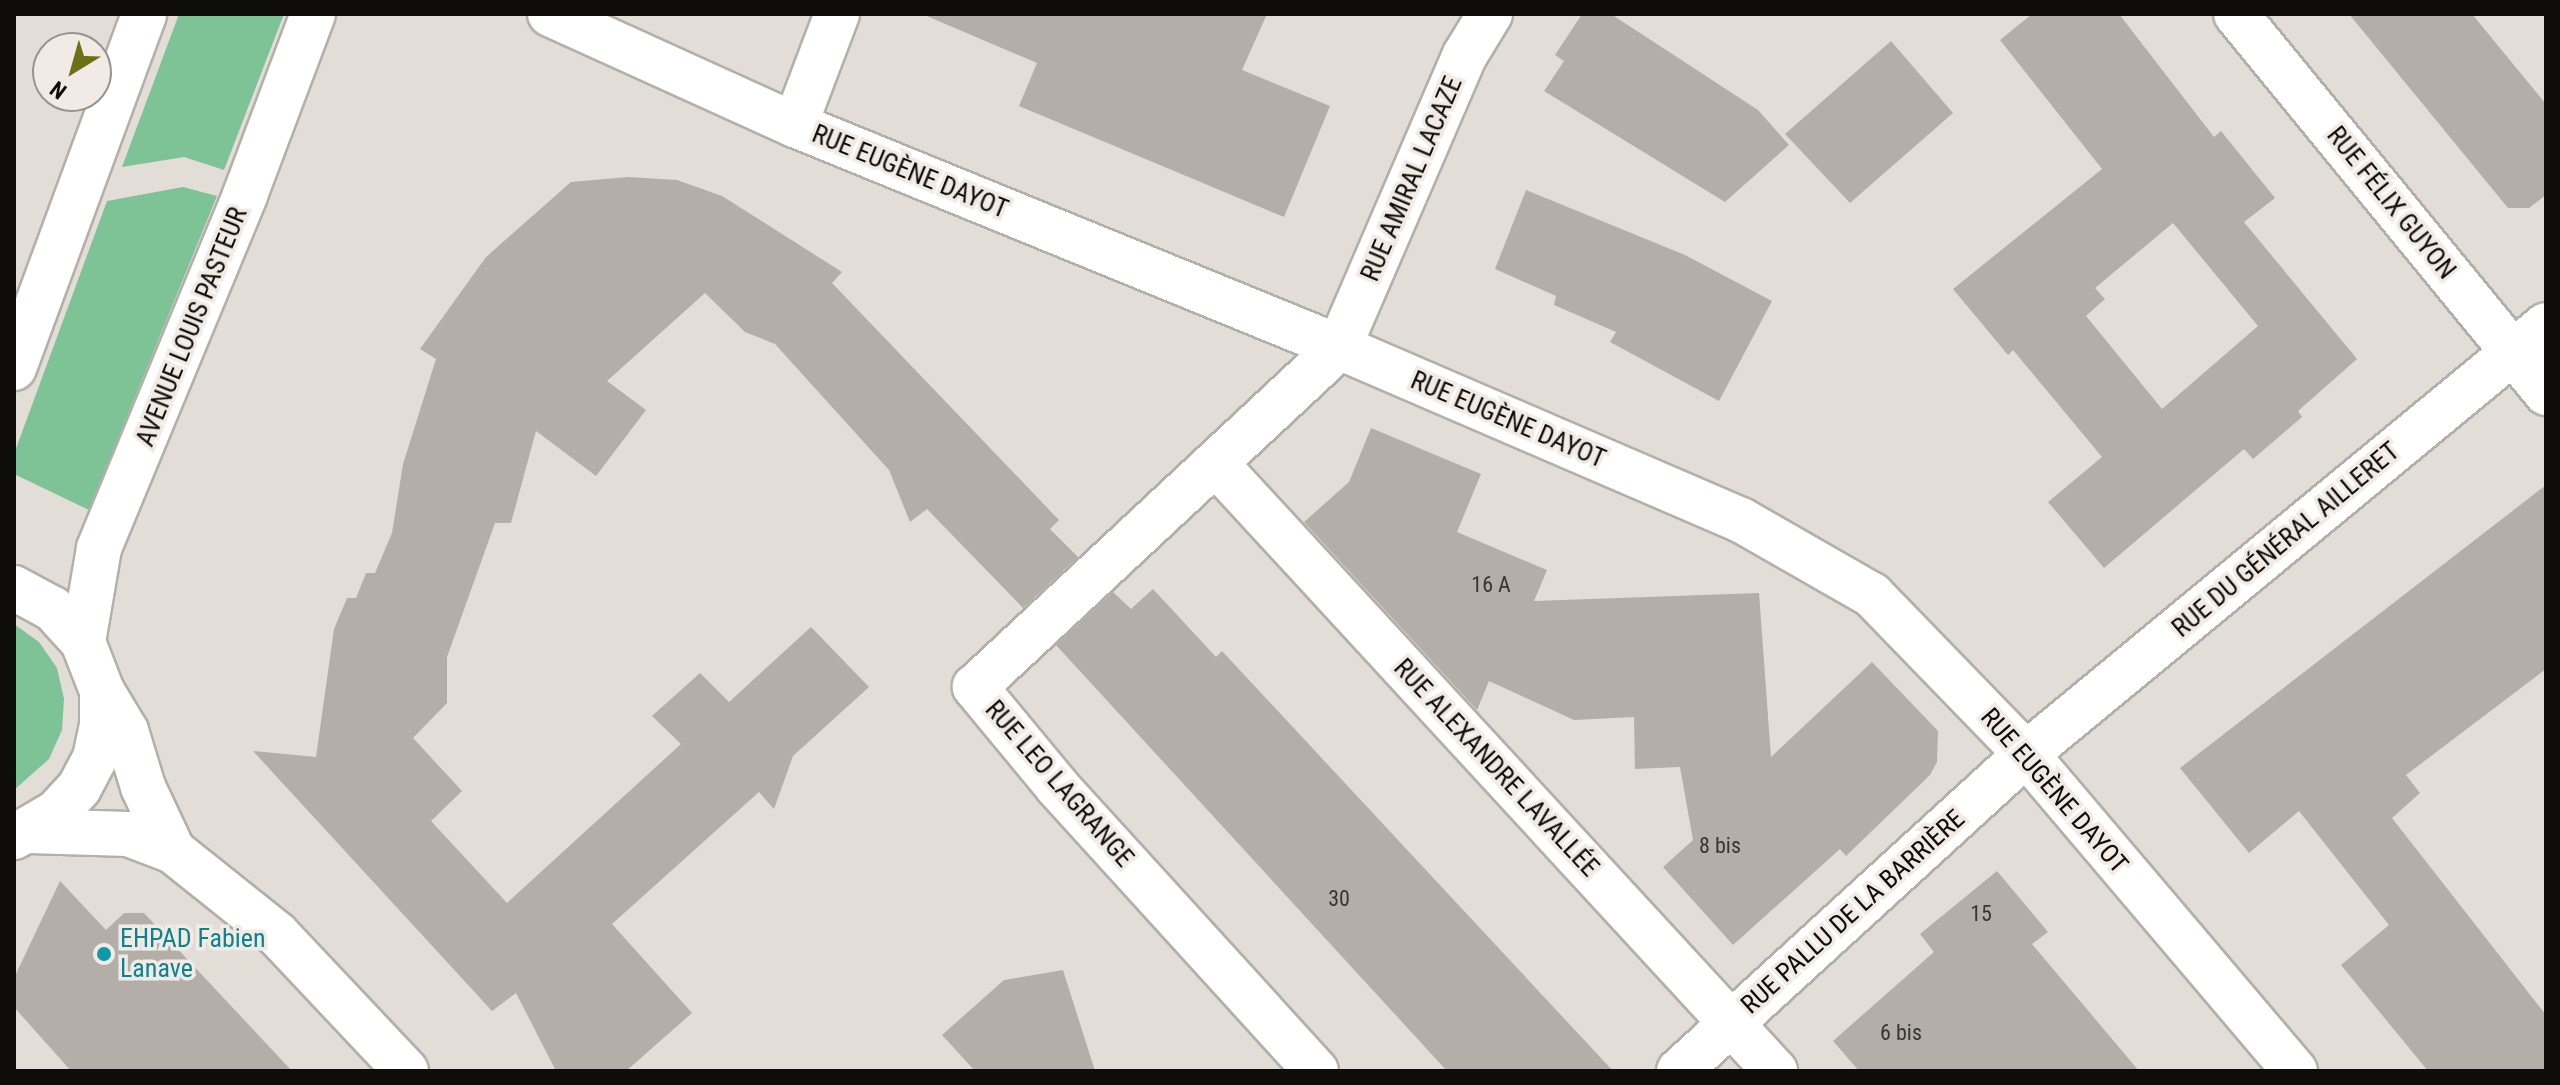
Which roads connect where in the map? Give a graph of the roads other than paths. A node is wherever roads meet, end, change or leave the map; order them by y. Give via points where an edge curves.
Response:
1 (144, 14) edge
2 (313, 14) edge
3 (550, 14) edge
4 (837, 14) edge
5 (1490, 14) edge
6 (2236, 14) edge
7 (795, 125) junction
8 (24, 319) edge
9 (2546, 325) edge
10 (1339, 347) junction
11 (2513, 352) junction
12 (14, 368) edge
13 (2546, 393) edge
14 (1217, 465) junction
15 (14, 588) edge
16 (83, 642) junction
17 (102, 691) junction
18 (2026, 754) junction
19 (21, 834) edge
20 (173, 851) junction
21 (1731, 1023) junction
22 (406, 1071) edge
23 (1316, 1071) edge
24 (1679, 1071) edge
25 (1775, 1071) edge
26 (2295, 1071) edge

1 - 8 street
2 - 16 street, AVENUE LOUIS PASTEUR via 251,182 99,548
3 - 7 street, RUE EUGÈNE DAYOT
4 - 7 street
5 - 10 street, RUE AMIRAL LACAZE via 1465,55
6 - 11 street, RUE FÉLIX GUYON
7 - 10 street, RUE EUGÈNE DAYOT
8 - 12 street
9 - 11 street, RUE DU GÉNÉRAL AILLERET
10 - 14 street, RUE LEO LAGRANGE
10 - 18 street, RUE EUGÈNE DAYOT via 1741,520 1872,595
11 - 13 street, RUE FÉLIX GUYON
11 - 18 street, RUE DU GÉNÉRAL AILLERET
14 - 21 street, RUE ALEXANDRE LAVALLÉE
14 - 23 street, RUE LEO LAGRANGE via 975,687 1057,786
15 - 16 street via 53,609
16 - 17 street
17 - 19 street via 102,725 90,768 57,812
17 - 20 street via 126,731 143,787
18 - 21 street, RUE PALLU DE LA BARRIÈRE
18 - 26 street, RUE EUGÈNE DAYOT
19 - 20 street via 128,834
20 - 22 street via 277,934
21 - 24 street, RUE PALLU DE LA BARRIÈRE
21 - 25 street, RUE ALEXANDRE LAVALLÉE

